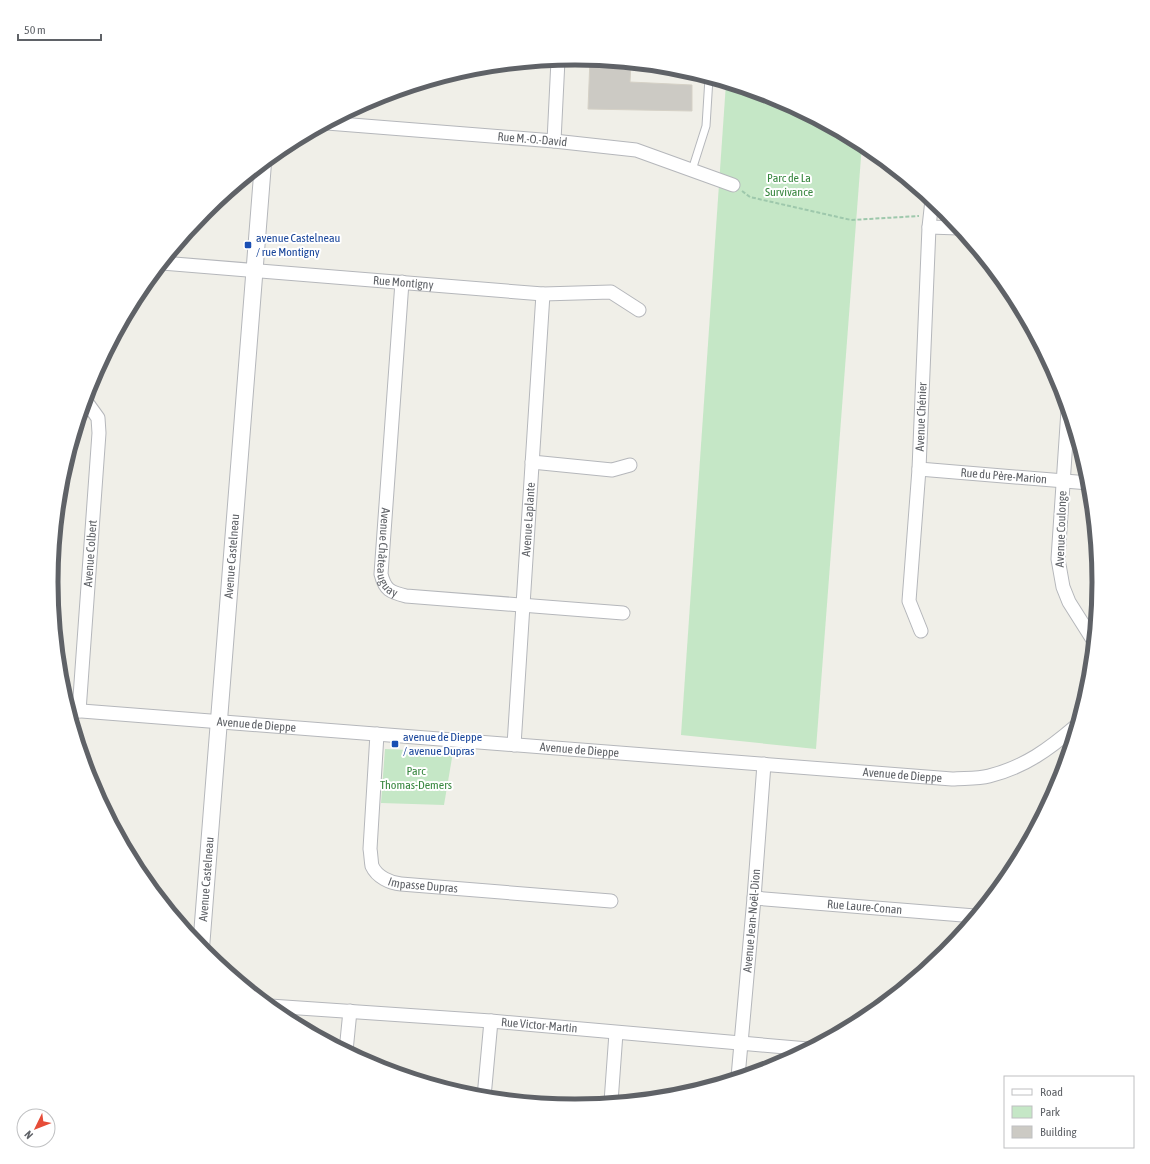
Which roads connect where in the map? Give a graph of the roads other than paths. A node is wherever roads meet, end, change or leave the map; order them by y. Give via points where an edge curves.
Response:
1 (558, 66) edge
2 (709, 83) edge
3 (336, 124) edge
4 (554, 141) junction
5 (262, 170) edge
6 (692, 170) junction
7 (733, 185) road end
8 (931, 207) edge
9 (930, 221) junction
10 (950, 226) edge
11 (168, 263) edge
12 (255, 270) junction
13 (402, 282) junction
14 (543, 294) junction
15 (639, 310) dead end
16 (89, 405) edge
17 (1067, 423) edge
18 (532, 462) junction
19 (630, 465) dead end
20 (918, 469) junction
21 (1063, 481) junction
22 (1082, 482) edge
23 (523, 605) junction
24 (623, 612) dead end
25 (921, 631) dead end
26 (1089, 634) edge
27 (74, 709) edge
28 (74, 711) edge
29 (220, 722) junction
30 (1070, 731) edge
31 (377, 734) junction
32 (514, 745) junction
33 (764, 764) junction
34 (754, 898) junction
35 (611, 901) dead end
36 (970, 916) edge
37 (202, 940) edge
38 (281, 1007) edge
39 (350, 1011) junction
40 (491, 1022) junction
41 (616, 1033) junction
42 (740, 1044) junction
43 (346, 1046) edge
44 (799, 1048) edge
45 (738, 1073) edge
46 (485, 1091) edge
47 (611, 1098) edge

1 - 4 street
2 - 6 lane via 706,126
3 - 4 street, Rue M.-O.-David
4 - 6 street, Rue M.-O.-David via 636,150
5 - 12 street, Avenue Castelneau
6 - 7 street, Rue M.-O.-David
8 - 9 street, Avenue Chénier
9 - 10 street
9 - 20 street, Avenue Chénier
11 - 12 street, Rue Montigny
12 - 13 street, Rue Montigny
12 - 29 street, Avenue Castelneau
13 - 14 street, Rue Montigny
13 - 23 street, Avenue Châteauguay via 381,574 384,584 388,589 406,596
14 - 15 street, Rue Montigny via 611,292
14 - 18 street, Avenue Laplante
16 - 27 street, Avenue Colbert via 98,418 99,433
17 - 21 street, Avenue Coulonge
18 - 19 street via 612,470
18 - 23 street, Avenue Laplante
20 - 21 street, Rue du Père-Marion
20 - 25 street, Avenue Chénier via 909,601
21 - 22 street, Rue du Père-Marion
21 - 26 street, Avenue Coulonge via 1058,541 1060,573 1069,602
23 - 24 street, Avenue Châteauguay
23 - 32 street, Avenue Laplante
28 - 29 street, Avenue de Dieppe
29 - 31 street, Avenue de Dieppe
29 - 37 street, Avenue Castelneau
30 - 33 street, Avenue de Dieppe via 1048,749 1018,766 988,776 952,779
31 - 32 street, Avenue de Dieppe
31 - 35 street, Impasse Dupras via 370,849 372,865 391,883
32 - 33 street, Avenue de Dieppe
33 - 34 street, Avenue Jean-Noël-Dion
34 - 36 street, Rue Laure-Conan
34 - 42 street, Avenue Jean-Noël-Dion
38 - 39 street, Rue Victor-Martin
39 - 40 street, Rue Victor-Martin
39 - 43 street
40 - 41 street, Rue Victor-Martin
40 - 46 street
41 - 42 street, Rue Victor-Martin
41 - 47 street
42 - 44 street, Rue Victor-Martin
42 - 45 street, Avenue Jean-Noël-Dion

